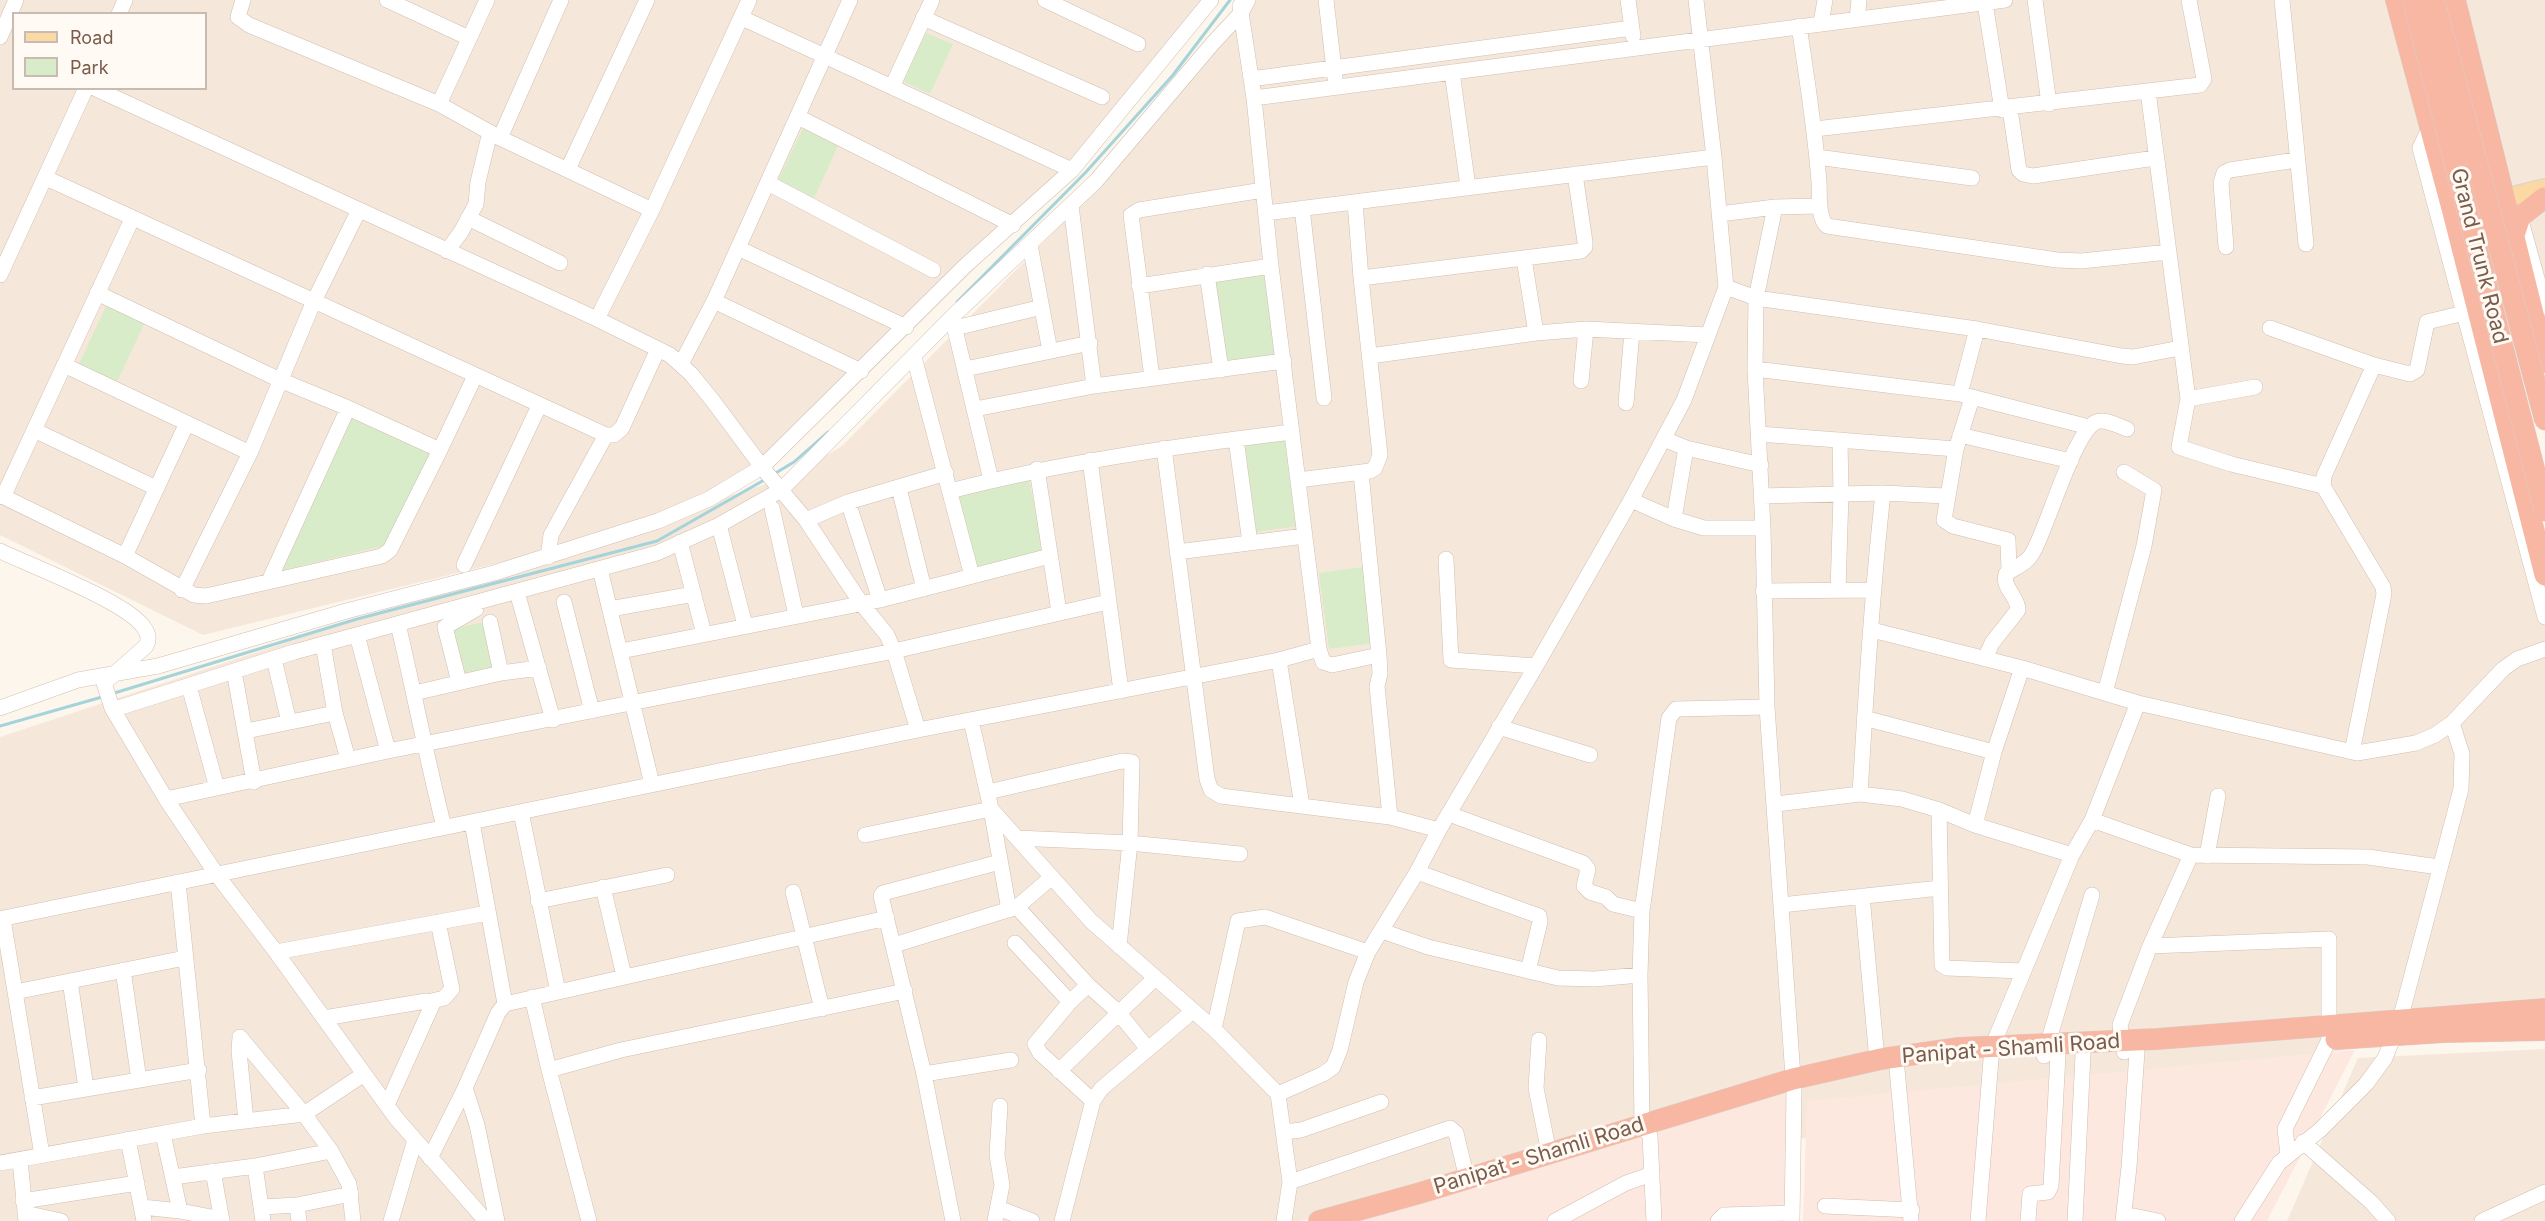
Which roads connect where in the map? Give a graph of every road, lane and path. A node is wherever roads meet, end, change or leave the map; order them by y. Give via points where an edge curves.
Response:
1 (16, 0) edge
2 (243, 0) edge
3 (387, 0) edge
4 (487, 0) edge
5 (561, 0) edge
6 (646, 0) edge
7 (749, 0) edge
8 (850, 0) edge
9 (932, 0) edge
10 (1045, 0) edge
11 (1211, 0) edge
12 (1326, 0) edge
13 (1629, 0) edge
14 (1696, 0) edge
15 (1825, 0) edge
16 (1859, 0) edge
17 (2005, 0) edge
18 (2035, 0) edge
19 (2189, 0) edge
20 (2282, 0) edge
21 (2396, 0) edge
22 (2413, 0) edge
23 (2434, 0) edge
24 (2455, 0) edge
25 (1985, 3) junction
26 (1242, 5) edge
27 (741, 18) junction
28 (923, 18) junction
29 (1857, 19) junction
30 (1821, 23) junction
31 (1799, 26) junction
32 (1632, 28) junction
33 (0, 37) edge
34 (469, 38) junction
35 (1701, 39) junction
36 (1138, 44) dead end
37 (1635, 47) junction
38 (824, 57) junction
39 (1334, 68) junction
40 (1452, 72) junction
41 (1251, 79) junction
42 (892, 87) junction
43 (1336, 88) junction
44 (85, 90) edge
45 (98, 90) edge
46 (2148, 91) junction
47 (1102, 97) dead end
48 (1254, 98) junction
49 (439, 104) junction
50 (2049, 104) junction
51 (2006, 109) junction
52 (798, 117) junction
53 (2430, 126) junction
54 (1815, 129) junction
55 (495, 135) junction
56 (1714, 157) junction
57 (1817, 157) junction
58 (2155, 159) junction
59 (2296, 160) junction
60 (568, 169) junction
61 (1072, 170) junction
62 (1575, 174) junction
63 (46, 178) junction
64 (1972, 178) dead end
65 (768, 183) junction
66 (1468, 187) junction
67 (2545, 188) edge
68 (1263, 190) junction
69 (2545, 198) edge
70 (1355, 201) junction
71 (1071, 206) junction
72 (1820, 206) junction
73 (1775, 207) junction
74 (1302, 208) junction
75 (359, 210) junction
76 (652, 210) junction
77 (2453, 212) junction
78 (1266, 213) junction
79 (1720, 214) junction
80 (468, 218) junction
81 (132, 219) junction
82 (1013, 225) junction
83 (2519, 230) edge
84 (2306, 244) dead end
85 (1030, 245) junction
86 (2226, 247) dead end
87 (738, 248) junction
88 (447, 250) junction
89 (2169, 252) junction
90 (4, 255) edge
91 (1524, 259) junction
92 (560, 263) dead end
93 (1271, 266) junction
94 (933, 270) dead end
95 (1207, 274) junction
96 (0, 275) edge
97 (1361, 278) junction
98 (1139, 286) junction
99 (1726, 287) junction
100 (96, 293) junction
101 (1756, 298) junction
102 (314, 301) junction
103 (714, 301) junction
104 (1042, 307) junction
105 (2470, 309) junction
106 (2541, 317) edge
107 (597, 320) junction
108 (953, 323) junction
109 (906, 327) junction
110 (2270, 328) dead end
111 (1586, 329) junction
112 (1977, 329) junction
113 (1632, 331) junction
114 (1536, 333) junction
115 (1707, 335) junction
116 (1090, 343) junction
117 (2180, 348) junction
118 (658, 349) junction
119 (1050, 351) junction
120 (1370, 356) junction
121 (914, 357) junction
122 (1284, 361) junction
123 (2545, 362) edge
124 (681, 364) junction
125 (64, 365) junction
126 (2374, 365) junction
127 (965, 369) junction
128 (1755, 369) junction
129 (1221, 370) junction
130 (861, 371) junction
131 (475, 376) junction
132 (1152, 378) junction
133 (280, 380) junction
134 (1581, 381) dead end
135 (1094, 386) junction
136 (2255, 387) dead end
137 (1966, 396) junction
138 (1324, 398) dead end
139 (2188, 399) junction
140 (1626, 403) dead end
141 (538, 406) junction
142 (348, 408) junction
143 (975, 409) junction
144 (2545, 420) edge
145 (187, 423) junction
146 (2090, 427) junction
147 (2127, 429) dead end
148 (34, 430) junction
149 (1292, 432) junction
150 (1759, 434) junction
151 (606, 435) junction
152 (1236, 439) junction
153 (1664, 439) junction
154 (1840, 440) junction
155 (1958, 442) junction
156 (1164, 448) junction
157 (1686, 448) junction
158 (440, 450) junction
159 (250, 453) junction
160 (1090, 460) junction
161 (2071, 461) junction
162 (1761, 465) junction
163 (764, 469) junction
164 (1037, 469) junction
165 (1360, 472) junction
166 (2124, 472) dead end
167 (946, 473) junction
168 (991, 480) junction
169 (1298, 480) junction
170 (2323, 486) junction
171 (156, 488) junction
172 (899, 488) junction
173 (950, 490) junction
174 (783, 493) junction
175 (1883, 493) junction
176 (1841, 494) junction
177 (2, 496) edge
178 (1761, 496) junction
179 (1946, 496) junction
180 (1631, 500) junction
181 (848, 502) junction
182 (772, 508) junction
183 (2545, 512) edge
184 (1674, 519) junction
185 (806, 520) junction
186 (720, 526) junction
187 (1763, 528) junction
188 (1305, 536) junction
189 (680, 542) junction
190 (1250, 543) junction
191 (0, 551) edge
192 (1177, 552) junction
193 (125, 556) junction
194 (548, 556) junction
195 (1050, 556) junction
196 (1446, 559) dead end
197 (464, 566) dead end
198 (600, 569) junction
199 (2009, 571) junction
200 (2545, 575) edge
201 (972, 576) junction
202 (269, 581) junction
203 (924, 589) junction
204 (182, 590) junction
205 (1872, 590) junction
206 (1763, 591) junction
207 (1838, 591) junction
208 (517, 592) junction
209 (694, 594) junction
210 (880, 600) junction
211 (482, 602) junction
212 (564, 602) dead end
213 (1108, 602) junction
214 (861, 603) junction
215 (610, 609) junction
216 (1059, 612) junction
217 (796, 615) junction
218 (2545, 617) edge
219 (490, 622) dead end
220 (398, 624) junction
221 (745, 625) junction
222 (1872, 630) junction
223 (704, 634) junction
224 (357, 635) junction
225 (323, 644) junction
226 (1319, 649) junction
227 (2545, 649) edge
228 (621, 651) junction
229 (894, 651) junction
230 (1379, 655) junction
231 (274, 659) junction
232 (1985, 659) junction
233 (1279, 660) junction
234 (1536, 666) junction
235 (539, 668) junction
236 (2022, 668) junction
237 (234, 671) junction
238 (501, 673) junction
239 (1193, 677) junction
240 (109, 680) junction
241 (459, 682) junction
242 (189, 686) junction
243 (1121, 691) junction
244 (414, 693) junction
245 (2104, 693) junction
246 (2138, 703) junction
247 (631, 704) junction
248 (1767, 707) junction
249 (0, 708) edge
250 (113, 708) junction
251 (592, 711) junction
252 (335, 714) junction
253 (1864, 718) junction
254 (553, 720) junction
255 (971, 720) junction
256 (289, 722) junction
257 (2452, 723) junction
258 (1498, 727) junction
259 (918, 730) junction
260 (246, 731) junction
261 (423, 745) junction
262 (388, 751) junction
263 (1994, 752) junction
264 (2352, 752) junction
265 (1590, 755) dead end
266 (348, 759) junction
267 (254, 782) junction
268 (652, 784) junction
269 (217, 788) junction
270 (988, 792) junction
271 (1860, 794) junction
272 (2218, 796) dead end
273 (166, 799) junction
274 (1776, 804) junction
275 (1302, 806) junction
276 (991, 809) junction
277 (1939, 810) junction
278 (521, 812) junction
279 (1449, 814) junction
280 (1390, 817) junction
281 (2092, 820) junction
282 (472, 822) junction
283 (1975, 825) junction
284 (444, 827) junction
285 (1439, 830) junction
286 (865, 836) dead end
287 (1017, 838) junction
288 (1130, 843) junction
289 (1240, 854) dead end
290 (2072, 855) junction
291 (2190, 855) junction
292 (2207, 856) junction
293 (1000, 861) junction
294 (2439, 867) junction
295 (1417, 872) junction
296 (667, 874) dead end
297 (217, 875) junction
298 (1052, 878) junction
299 (178, 882) junction
300 (603, 887) junction
301 (1940, 888) junction
302 (793, 892) dead end
303 (2092, 895) dead end
304 (1862, 896) junction
305 (538, 901) junction
306 (1781, 905) junction
307 (1013, 909) junction
308 (1642, 911) junction
309 (488, 913) junction
310 (887, 918) junction
311 (1, 919) edge
312 (438, 922) junction
313 (1382, 931) junction
314 (804, 936) junction
315 (1015, 943) dead end
316 (894, 945) junction
317 (1119, 946) junction
318 (2150, 946) junction
319 (276, 952) junction
320 (1368, 952) junction
321 (185, 958) junction
322 (123, 970) junction
323 (2023, 971) junction
324 (1528, 972) junction
325 (1640, 975) junction
326 (624, 976) junction
327 (1155, 978) junction
328 (70, 981) junction
329 (1088, 985) junction
330 (904, 991) junction
331 (15, 992) junction
332 (558, 992) junction
333 (532, 998) junction
334 (432, 1001) junction
335 (1070, 1002) junction
336 (505, 1004) junction
337 (822, 1009) junction
338 (2545, 1009) edge
339 (1193, 1011) junction
340 (1118, 1012) junction
341 (324, 1018) junction
342 (2397, 1028) junction
343 (1214, 1029) junction
344 (2545, 1030) edge
345 (2329, 1033) junction
346 (1539, 1040) dead end
347 (1148, 1048) junction
348 (2127, 1048) junction
349 (1991, 1052) junction
350 (2049, 1052) junction
351 (2083, 1054) junction
352 (1011, 1060) dead end
353 (1877, 1060) junction
354 (1897, 1069) junction
355 (199, 1070) junction
356 (549, 1070) junction
357 (1059, 1071) junction
358 (364, 1074) junction
359 (924, 1074) junction
360 (139, 1080) junction
361 (1794, 1085) junction
362 (86, 1088) junction
363 (465, 1088) junction
364 (1278, 1094) junction
365 (32, 1098) junction
366 (1093, 1101) junction
367 (1381, 1102) dead end
368 (387, 1105) junction
369 (1000, 1106) dead end
370 (304, 1114) junction
371 (246, 1121) junction
372 (204, 1126) junction
373 (1646, 1130) junction
374 (1284, 1132) junction
375 (163, 1134) junction
376 (128, 1139) junction
377 (415, 1140) junction
378 (2303, 1142) junction
379 (331, 1152) junction
380 (1549, 1153) junction
381 (2288, 1154) junction
382 (42, 1155) junction
383 (430, 1158) junction
384 (20, 1160) junction
385 (0, 1163) edge
386 (255, 1166) junction
387 (213, 1171) junction
388 (1652, 1174) junction
389 (173, 1177) junction
390 (1467, 1179) junction
391 (1290, 1182) junction
392 (137, 1183) junction
393 (2545, 1192) edge
394 (351, 1194) junction
395 (297, 1205) junction
396 (1825, 1206) dead end
397 (180, 1211) junction
398 (25, 1212) edge
399 (143, 1214) edge
400 (262, 1214) edge
401 (997, 1214) edge
402 (1865, 1215) edge
403 (1911, 1215) edge
404 (1792, 1217) edge
405 (2123, 1218) edge
406 (222, 1220) edge
407 (60, 1221) edge
408 (299, 1221) edge
409 (353, 1221) edge
410 (391, 1221) edge
411 (486, 1221) edge
412 (497, 1221) edge
413 (589, 1221) edge
414 (953, 1221) edge
415 (1032, 1221) edge
416 (1062, 1221) edge
417 (1284, 1221) edge
418 (1318, 1221) edge
419 (1364, 1221) edge
420 (1557, 1221) edge
421 (1654, 1221) edge
422 (1718, 1221) edge
423 (1978, 1221) edge
424 (2028, 1221) edge
425 (2075, 1221) edge
426 (2158, 1221) edge
427 (2242, 1221) edge
428 (2388, 1221) edge
429 (2482, 1221) edge

1 - 33 street
2 - 49 street via 238,17 249,25
3 - 34 street
4 - 34 street
5 - 55 street
6 - 60 street
7 - 27 street
8 - 38 street
9 - 28 street
10 - 36 street
11 - 61 street
12 - 39 street
13 - 32 street
14 - 35 street
15 - 30 street
16 - 29 street
17 - 25 street
18 - 50 street
19 - 46 street via 2203,83
20 - 59 street
21 - 53 highway
22 - 183 highway, Grand Trunk Road, bridge
23 - 144 highway, Grand Trunk Road, bridge
24 - 83 highway
25 - 29 street
25 - 51 street
26 - 41 street
26 - 71 street
27 - 38 street
27 - 76 street
28 - 42 street
28 - 47 street
29 - 30 street
30 - 31 street
31 - 35 street
31 - 54 street
32 - 37 street
32 - 39 street
34 - 49 street
35 - 37 street
35 - 56 street
37 - 40 street
38 - 42 street
38 - 52 street
39 - 41 street
39 - 43 street
40 - 43 street
40 - 66 street
41 - 48 street
42 - 61 street
43 - 48 street
44 - 63 street
45 - 75 street
46 - 50 street
46 - 58 street
48 - 68 street
49 - 55 street
50 - 51 street
51 - 54 street
51 - 58 street via 2023,174 2032,176
52 - 65 street
52 - 82 street
53 - 77 highway
53 - 105 street via 2420,148
54 - 57 street
55 - 60 street
55 - 80 street via 478,182 476,204
56 - 62 street
56 - 79 street
57 - 64 street
57 - 72 street
58 - 89 street
59 - 84 street
59 - 86 street via 2224,173 2221,183
60 - 76 street
61 - 82 street
62 - 66 street
62 - 91 street via 1584,249
63 - 81 street
63 - 90 street
65 - 87 street
65 - 94 street
66 - 70 street
67 - 83 main road
68 - 78 street
68 - 98 street via 1132,212
69 - 83 highway
70 - 74 street
70 - 97 street
71 - 85 street
71 - 116 street
72 - 73 street
72 - 89 street via 1823,223 1832,228 2057,260
73 - 79 street
73 - 101 street
74 - 78 street
74 - 138 street
75 - 88 street
75 - 102 street
76 - 107 street
77 - 83 main road
77 - 105 highway
78 - 93 street
79 - 99 street
80 - 88 street
80 - 92 street
81 - 100 street
81 - 102 street
82 - 109 street via 965,266
83 - 106 highway
85 - 104 street
85 - 108 street
87 - 103 street
87 - 109 street
88 - 107 street
89 - 117 street
90 - 96 street
91 - 97 street
91 - 114 street
93 - 95 street
93 - 122 street
95 - 98 street
95 - 129 street
97 - 120 street
98 - 132 street
99 - 101 street
99 - 115 street
100 - 125 street
100 - 133 street
101 - 112 street
101 - 128 street
102 - 131 street
102 - 133 street
103 - 124 street
103 - 130 street
104 - 108 street
104 - 119 street
105 - 126 street via 2427,322 2415,373
105 - 200 highway
105 - 218 street
106 - 123 highway
107 - 118 street
108 - 121 street
108 - 127 street
109 - 130 street
110 - 126 street
111 - 113 street
111 - 114 street
111 - 134 street
112 - 117 street via 2122,356
112 - 137 street
113 - 115 street
113 - 140 street
114 - 120 street
115 - 153 street via 1684,400
116 - 119 street
116 - 135 street
117 - 139 street
118 - 124 street
118 - 151 street via 622,428 614,435
119 - 127 street
120 - 165 street via 1380,455 1375,468
121 - 167 street
121 - 174 street
122 - 129 street
122 - 149 street
124 - 163 street
125 - 145 street
125 - 148 street
126 - 170 street
127 - 143 street
128 - 137 street
128 - 150 street
129 - 132 street
130 - 163 street
131 - 141 street
131 - 158 street
132 - 135 street
133 - 142 street
133 - 159 street
135 - 143 street
136 - 139 street
137 - 146 street
137 - 155 street
139 - 170 street via 2179,447
141 - 151 street
141 - 197 street
142 - 158 street
142 - 202 street
143 - 168 street
145 - 159 street
145 - 171 street
146 - 147 street via 2101,421
146 - 161 street
148 - 171 street
148 - 177 street
149 - 152 street
149 - 169 street
150 - 154 street
150 - 162 street
151 - 194 street via 551,536
152 - 156 street
152 - 190 street
153 - 157 street
153 - 180 street
154 - 155 street
154 - 176 street
155 - 161 street
155 - 179 street
156 - 160 street
156 - 192 street
157 - 162 street
157 - 184 street
158 - 202 street via 388,553
159 - 204 street
160 - 164 street
160 - 213 street
161 - 199 street via 2033,552
162 - 178 street
163 - 174 street
163 - 194 street via 658,521
164 - 168 street
164 - 195 street
165 - 169 street
165 - 230 street
166 - 245 street via 2154,490 2144,546
167 - 172 street
167 - 173 street
168 - 173 street
169 - 188 street
170 - 264 street via 2384,594
171 - 193 street
172 - 181 street
172 - 203 street
173 - 201 street
174 - 182 street
174 - 185 street
174 - 186 street
175 - 176 street
175 - 179 street
175 - 205 street
176 - 178 street
176 - 207 street
177 - 193 street
178 - 187 street
179 - 199 street via 1946,523 2008,540
180 - 184 street
180 - 234 street
181 - 185 street
181 - 210 street
182 - 186 street
182 - 217 street
184 - 187 street via 1704,528
185 - 214 street
186 - 189 street
186 - 221 street
187 - 206 street
188 - 190 street
188 - 226 street
189 - 198 street via 657,553
189 - 209 street
190 - 192 street
191 - 240 street via 104,600 142,624 148,643
192 - 239 street
193 - 204 street
194 - 240 street
195 - 201 street
195 - 216 street
196 - 234 street via 1451,660
198 - 208 street
198 - 215 street
199 - 232 street via 2005,583 2018,603 2018,610 1992,643
201 - 203 street
202 - 204 street via 206,596
203 - 210 street
205 - 207 street
205 - 222 street
206 - 207 street
206 - 248 street
208 - 211 street
208 - 235 street
209 - 215 street
209 - 223 street
210 - 214 street
211 - 220 street
211 - 241 street via 445,627
212 - 251 street
213 - 216 street
213 - 243 street
214 - 217 street
214 - 229 street via 887,635
215 - 228 street
216 - 229 street
217 - 221 street
219 - 238 street
220 - 224 street
220 - 244 street
221 - 223 street
222 - 232 street
222 - 253 street
223 - 228 street
224 - 225 street
224 - 262 street
225 - 231 street
225 - 252 street
226 - 230 street via 1323,662 1332,665
226 - 233 street
227 - 257 street via 2517,659 2503,669
228 - 247 street
229 - 247 street
229 - 259 street
230 - 280 street via 1377,686
231 - 237 street
231 - 256 street
232 - 236 street
233 - 239 street
233 - 275 street
234 - 258 street
235 - 238 street
235 - 254 street
236 - 245 street
236 - 263 street
237 - 242 street
237 - 260 street
238 - 241 street
239 - 243 street
239 - 275 street via 1211,790 1221,796
240 - 249 street via 78,680
240 - 250 street
241 - 244 street
242 - 250 street
242 - 269 street
243 - 255 street
244 - 261 street
245 - 246 street
246 - 264 street
246 - 281 street
247 - 251 street
247 - 268 street
248 - 274 street
248 - 308 street via 1676,709 1671,714
250 - 273 street
251 - 254 street
252 - 256 street
252 - 266 street
253 - 263 street
253 - 271 street
254 - 261 street
255 - 259 street
255 - 270 street
256 - 260 street
257 - 264 street via 2416,742
257 - 294 street via 2463,773
258 - 265 street
258 - 279 street
259 - 268 street
260 - 267 street
261 - 262 street
261 - 284 street
262 - 266 street
263 - 283 street
266 - 267 street
267 - 269 street
268 - 278 street
269 - 273 street
270 - 276 street
270 - 288 street via 1130,761
271 - 274 street
271 - 277 street via 1902,799
272 - 292 street
273 - 297 street
274 - 306 street
275 - 280 street
276 - 286 street
276 - 287 street
276 - 293 street
277 - 283 street
277 - 301 street
278 - 282 street
278 - 305 street
279 - 285 street
279 - 308 street via 1583,863 1588,869 1584,886 1587,890 1613,904
280 - 285 street
281 - 290 street
281 - 291 street
282 - 284 street
282 - 309 street
283 - 290 street
284 - 297 street
285 - 295 street
287 - 288 street
287 - 298 street
288 - 289 street
288 - 317 street
290 - 323 street
291 - 292 street
291 - 318 street
292 - 294 street via 2359,856
293 - 307 street
293 - 310 street via 882,893
294 - 342 street
295 - 313 street
295 - 324 street via 1539,916
296 - 300 street
297 - 299 street
297 - 319 street
298 - 307 street
298 - 317 street
299 - 311 street
299 - 321 street
300 - 305 street
300 - 326 street
301 - 304 street
301 - 323 street via 1943,966
302 - 314 street
303 - 350 street
304 - 306 street
304 - 353 street
305 - 332 street
306 - 361 street
307 - 316 street
307 - 329 street
308 - 325 street
309 - 312 street
309 - 336 street
310 - 314 street
310 - 316 street
311 - 331 street
312 - 319 street
312 - 334 street via 452,989 444,998
313 - 320 street
313 - 324 street
314 - 326 street
314 - 337 street
315 - 335 street
316 - 330 street
317 - 327 street
318 - 345 street via 2326,938 2330,944
318 - 348 street via 2120,1025
319 - 341 street
320 - 343 street via 1265,917 1238,921
320 - 364 street via 1333,1067
321 - 322 street
321 - 355 street
322 - 328 street
322 - 360 street
323 - 349 street
324 - 325 street via 1575,980
325 - 373 street
326 - 332 street
327 - 339 street
327 - 340 street
328 - 331 street
328 - 362 street
329 - 335 street
329 - 340 street
330 - 337 street
330 - 359 street
331 - 365 street
332 - 333 street
333 - 336 street
333 - 356 street
334 - 341 street
334 - 368 street via 433,1007
335 - 357 street via 1035,1043 1037,1050
336 - 363 street
337 - 356 street via 621,1050
338 - 342 highway, Panipat - Shamli Road
339 - 343 street
339 - 347 street
340 - 347 street
340 - 357 street
341 - 358 street
342 - 344 highway, Panipat - Shamli Road via 2444,1032
342 - 345 highway, Panipat - Shamli Road
342 - 378 street via 2374,1075
343 - 364 street
345 - 348 highway, Panipat - Shamli Road
345 - 381 street via 2285,1129
346 - 380 street via 1536,1088
347 - 366 street via 1101,1089
348 - 350 highway, Panipat - Shamli Road
348 - 351 highway, Panipat - Shamli Road
348 - 405 street
349 - 350 highway, Panipat - Shamli Road
349 - 353 highway, Panipat - Shamli Road via 1959,1048
349 - 354 highway, Panipat - Shamli Road
349 - 423 street
350 - 351 highway, Panipat - Shamli Road
350 - 424 street via 2051,1186 2048,1192 2030,1194
351 - 425 street
352 - 359 street
353 - 361 highway, Panipat - Shamli Road
354 - 361 highway, Panipat - Shamli Road
354 - 403 street
355 - 360 street
355 - 372 street
356 - 413 street
357 - 366 street
358 - 368 street
358 - 370 street
359 - 414 street
360 - 362 street
361 - 373 highway, Panipat - Shamli Road
361 - 404 street
362 - 365 street
363 - 383 street
363 - 412 street via 477,1125
364 - 374 street
365 - 382 street
366 - 416 street
367 - 374 street via 1301,1130
368 - 377 street
369 - 401 street via 997,1155 1002,1185
370 - 371 street
370 - 371 street via 240,1037
370 - 379 street
371 - 372 street
372 - 375 street
373 - 380 highway, Panipat - Shamli Road
373 - 388 street
373 - 419 highway, Panipat - Shamli Road
374 - 391 street
375 - 376 street
375 - 389 street
376 - 382 street
376 - 392 street
377 - 383 street
377 - 410 street
378 - 381 street
378 - 428 street
379 - 386 street
379 - 394 street
380 - 390 highway, Panipat - Shamli Road
381 - 427 street
382 - 384 street
383 - 411 street
384 - 385 street
384 - 398 street
386 - 387 street
386 - 400 street
387 - 389 street
387 - 406 street
388 - 420 street via 1626,1183
388 - 421 street
389 - 397 street
390 - 391 street via 1456,1133 1450,1128
390 - 418 highway, Panipat - Shamli Road
391 - 417 street
392 - 398 street
392 - 399 street
393 - 429 street
394 - 395 street
394 - 409 street
395 - 400 street
395 - 408 street
396 - 402 street
397 - 399 street
397 - 406 street
398 - 407 street
401 - 415 street
402 - 403 street
404 - 422 street via 1724,1215
405 - 426 street

